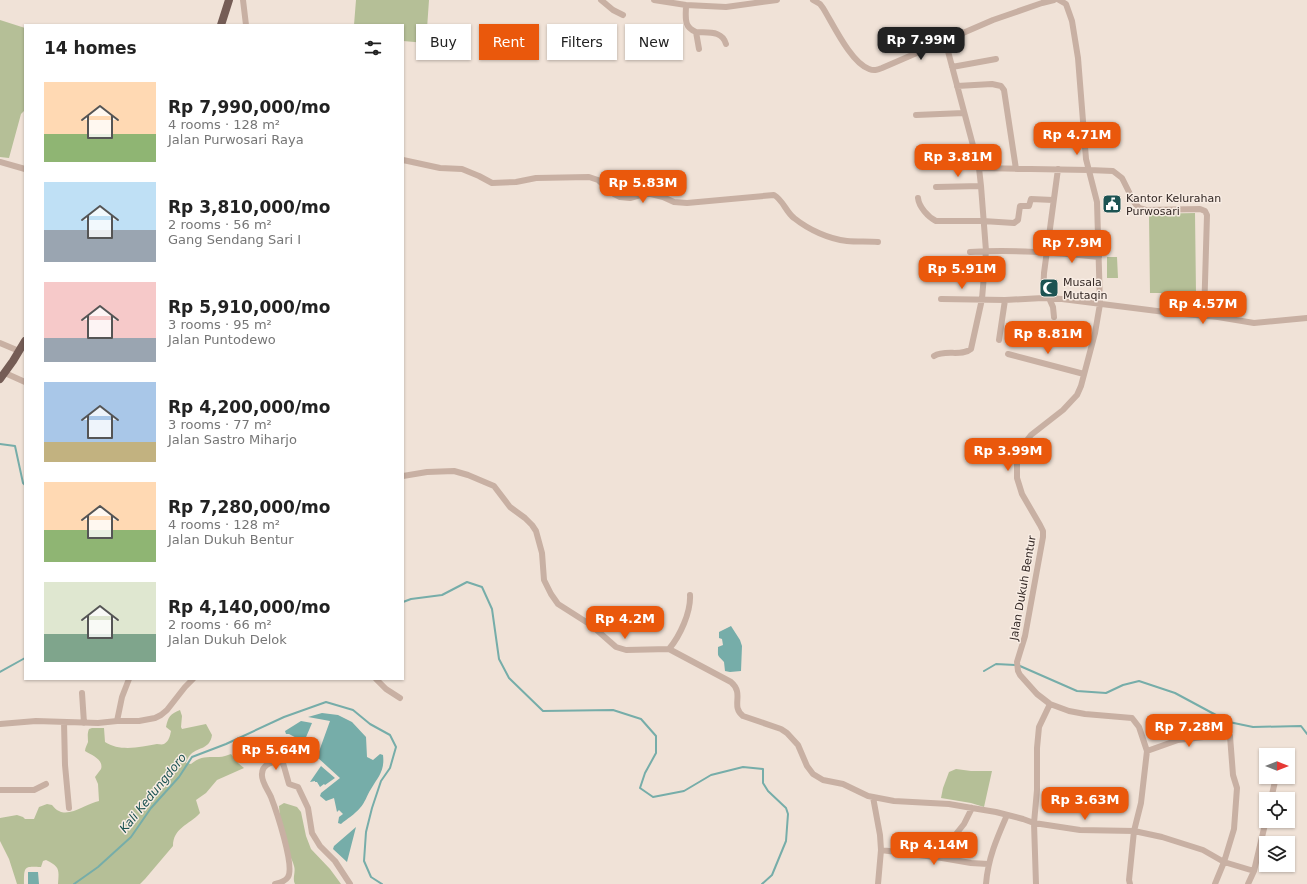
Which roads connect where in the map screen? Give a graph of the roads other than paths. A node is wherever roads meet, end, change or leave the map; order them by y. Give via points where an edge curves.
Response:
1 (229, 0) edge
2 (243, 0) edge
3 (601, 0) edge
4 (654, 0) edge
5 (777, 0) edge
6 (813, 0) edge
7 (1054, 0) edge
8 (1059, 0) edge
9 (686, 4) junction
10 (623, 15) dead end
11 (221, 24) edge
12 (246, 24) edge
13 (696, 32) junction
14 (944, 40) junction
15 (726, 44) dead end
16 (699, 49) dead end
17 (996, 59) dead end
18 (952, 67) junction
19 (957, 86) junction
20 (964, 114) junction
21 (916, 115) dead end
22 (1054, 126) dead end
23 (1085, 144) junction
24 (404, 160) edge
25 (0, 162) edge
26 (24, 168) edge
27 (979, 168) junction
28 (1016, 169) junction
29 (1058, 169) junction
30 (1089, 170) junction
31 (981, 186) junction
32 (936, 187) dead end
33 (918, 198) dead end
34 (1053, 200) junction
35 (983, 220) junction
36 (878, 242) dead end
37 (986, 251) junction
38 (970, 252) dead end
39 (1046, 253) junction
40 (1098, 256) junction
41 (1046, 298) junction
42 (941, 299) dead end
43 (982, 299) junction
44 (1005, 300) junction
45 (1100, 304) junction
46 (1204, 316) junction
47 (1054, 317) dead end
48 (1307, 318) edge
49 (999, 340) dead end
50 (0, 344) edge
51 (24, 344) edge
52 (19, 351) junction
53 (1008, 354) dead end
54 (934, 356) dead end
55 (1084, 374) junction
56 (2, 376) edge
57 (24, 382) edge
58 (404, 476) edge
59 (690, 595) dead end
60 (669, 649) junction
61 (129, 680) edge
62 (193, 680) edge
63 (377, 680) edge
64 (82, 693) dead end
65 (400, 698) dead end
66 (1050, 704) junction
67 (117, 721) junction
68 (64, 722) junction
69 (84, 723) junction
70 (0, 724) edge
71 (1147, 751) junction
72 (46, 784) dead end
73 (0, 790) edge
74 (873, 797) junction
75 (69, 808) dead end
76 (972, 808) junction
77 (1007, 815) junction
78 (1034, 823) junction
79 (1264, 828) edge
80 (1134, 831) junction
81 (881, 850) junction
82 (942, 858) junction
83 (1224, 862) junction
84 (988, 864) junction
85 (1254, 871) junction
86 (274, 884) edge
87 (350, 884) edge
88 (878, 884) edge
89 (986, 884) edge
90 (1036, 884) edge
91 (1130, 884) edge
92 (1215, 884) edge
93 (1248, 884) edge

1 - 11 main road
2 - 12 street
3 - 10 street
4 - 9 street
5 - 9 street via 726,7
6 - 14 street via 823,8 853,57 868,69 882,68
7 - 14 street via 1042,2
8 - 23 street, Jalan Dukuh Bentur via 1066,4 1072,21 1081,83
9 - 13 street via 686,24
13 - 15 street via 720,34
13 - 16 street
14 - 18 street
17 - 18 street
18 - 19 street
19 - 20 street
19 - 28 street via 992,84 1001,86 1004,90
20 - 21 street
20 - 27 street
22 - 23 street via 1074,142
23 - 30 street, Jalan Dukuh Bentur
24 - 36 street via 462,170 492,183 536,178 589,178 598,180 614,194 623,198 651,194 674,202 687,203 774,195 793,218 823,235 849,241
25 - 26 street
27 - 28 street
27 - 31 street
28 - 29 street
29 - 30 street
29 - 34 street
30 - 40 street, Jalan Dukuh Bentur via 1095,190
30 - 46 street via 1113,171 1120,175 1139,208 1205,211 1207,215
31 - 32 street
31 - 35 street
33 - 35 street via 918,203 936,220
34 - 35 street via 1031,199 1029,206 1020,206 1016,222
34 - 39 street
35 - 37 street
37 - 38 street
37 - 39 street
37 - 43 street
39 - 40 street
39 - 41 street
40 - 45 street, Jalan Dukuh Bentur
41 - 44 street
41 - 45 street
41 - 47 street via 1053,307
42 - 43 street
43 - 44 street
43 - 54 street via 970,351
44 - 49 street
45 - 46 street
45 - 55 street, Jalan Dukuh Bentur
46 - 48 street via 1254,323
50 - 52 street
51 - 52 main road
52 - 56 main road
53 - 55 street
55 - 66 street, Jalan Dukuh Bentur via 1077,395 1063,410 1031,435 1021,448 1018,461 1017,478 1022,494 1040,526 1043,537 1025,636 1017,662 1018,671 1028,685
56 - 57 street
58 - 60 street via 454,471 494,486 510,507 529,522 536,532 542,554 544,580 558,604 591,625 616,647 635,650
59 - 60 street via 686,617
60 - 74 street via 734,685 738,692 737,707 740,713 787,733 798,745 807,766 814,774 823,780 843,784
61 - 67 street
62 - 67 street via 161,715 139,721
63 - 65 street
64 - 69 street
66 - 71 street, Jalan Dukuh Bentur via 1085,714 1132,718 1139,727
66 - 78 street via 1039,727
67 - 69 street
68 - 69 street
68 - 70 street via 24,721
68 - 75 street
71 - 80 street, Jalan Dukuh Bentur via 1141,803
71 - 83 street via 1178,740 1230,736 1236,788 1234,829
72 - 73 street via 34,790
74 - 76 street
74 - 81 street
76 - 77 street
76 - 82 street via 964,824 948,844
77 - 78 street
77 - 84 street
78 - 80 street via 1080,830
78 - 90 street
79 - 85 street
80 - 83 street via 1203,850
80 - 91 street, Jalan Dukuh Bentur
81 - 82 street
81 - 88 street
82 - 84 street
83 - 85 street
83 - 92 street
84 - 89 street
85 - 93 street
86 - 87 street via 287,879 290,864 281,825 261,776 263,768 278,761 283,763 289,784 298,787 308,808 312,833

